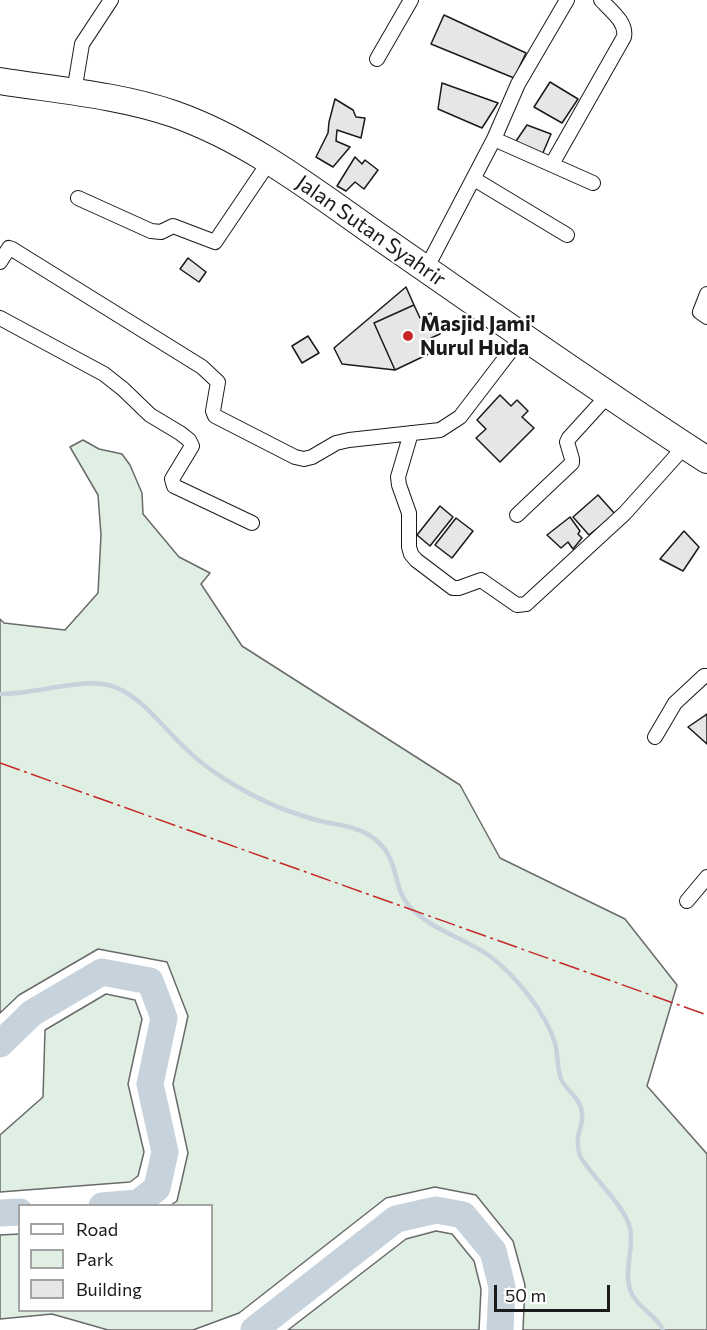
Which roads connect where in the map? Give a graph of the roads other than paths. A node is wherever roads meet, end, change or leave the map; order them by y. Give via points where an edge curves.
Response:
1 (111, 0) edge
2 (411, 0) edge
3 (567, 0) edge
4 (601, 0) edge
5 (377, 59) dead end
6 (0, 81) edge
7 (74, 92) junction
8 (494, 139) junction
9 (268, 162) junction
10 (552, 164) junction
11 (474, 179) junction
12 (593, 183) dead end
13 (78, 198) dead end
14 (567, 235) dead end
15 (0, 262) edge
16 (426, 269) junction
17 (707, 294) edge
18 (707, 317) edge
19 (0, 318) edge
20 (522, 336) junction
21 (609, 394) junction
22 (411, 433) junction
23 (701, 456) edge
24 (517, 515) dead end
25 (252, 523) dead end
26 (707, 676) edge
27 (655, 737) dead end
28 (707, 877) edge
29 (687, 901) dead end

1 - 7 street via 82,44
2 - 5 street
3 - 8 street via 518,84
4 - 10 street via 621,22 624,37
6 - 7 highway, Jalan Sutan Syahrir
7 - 9 highway, Jalan Sutan Syahrir via 174,114
8 - 10 street
8 - 11 street
9 - 13 street via 215,242 173,226 161,232 151,231
9 - 16 highway, Jalan Sutan Syahrir
10 - 12 street
11 - 14 street
11 - 16 street
15 - 22 street via 5,251 12,249 202,367 218,382 214,417 295,457 312,457 336,443
16 - 20 highway, Jalan Sutan Syahrir
17 - 18 street via 700,312
19 - 25 street via 104,374 150,415 189,440 192,446 172,479 174,486
20 - 21 highway, Jalan Sutan Syahrir
20 - 22 street via 460,417 440,430
21 - 23 highway, Jalan Sutan Syahrir
21 - 24 street via 569,438 572,463
22 - 23 street via 398,477 409,513 411,554 449,586 459,588 481,580 522,606 625,513
26 - 27 street via 675,703
28 - 29 street

